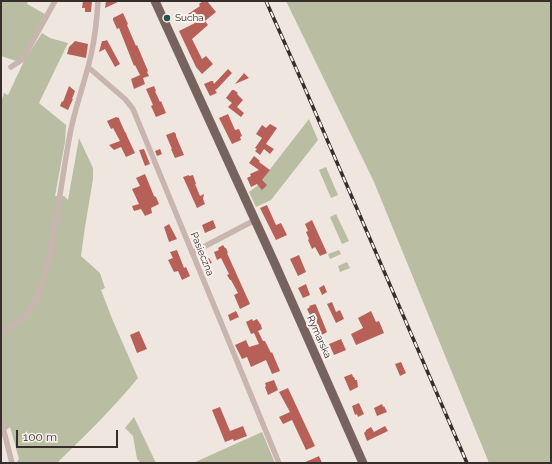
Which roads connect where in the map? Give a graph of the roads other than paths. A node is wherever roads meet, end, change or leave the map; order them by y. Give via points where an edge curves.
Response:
1 (55, 1) edge
2 (98, 1) edge
3 (155, 1) edge
4 (11, 67) dead end
5 (88, 67) junction
6 (255, 220) junction
7 (192, 253) junction
8 (1, 332) edge
9 (1, 420) edge
10 (12, 463) edge
11 (279, 463) edge
12 (363, 463) edge

1 - 4 street via 23,59
2 - 5 street
3 - 6 main road, Rymarska
5 - 7 street, Pasieczna via 130,104
5 - 8 street via 70,132 44,280 26,316 19,323
6 - 7 street
6 - 12 main road, Rymarska
7 - 11 street, Pasieczna
9 - 10 street

